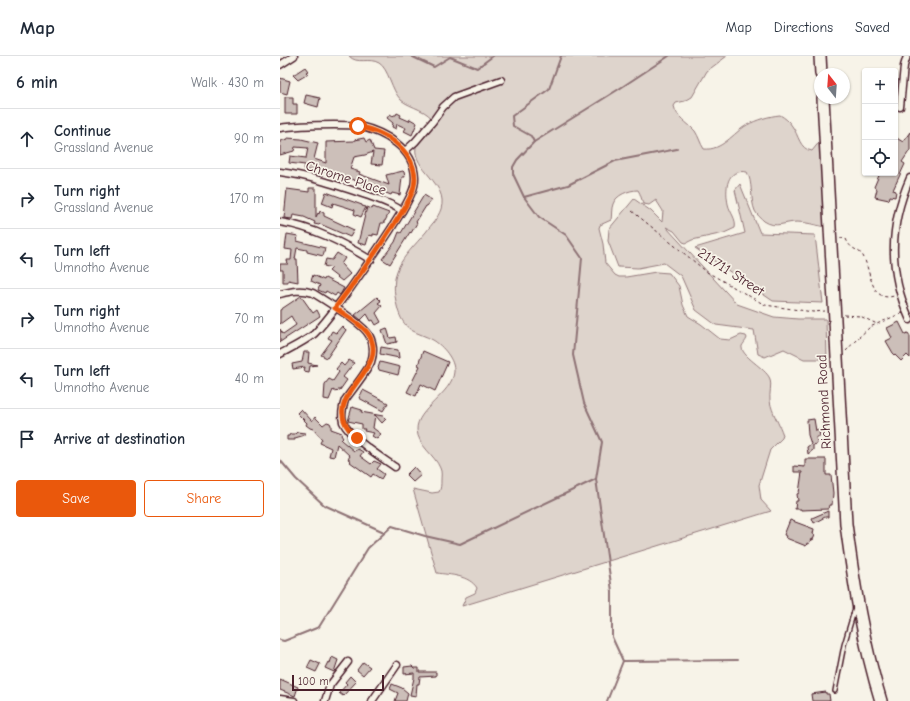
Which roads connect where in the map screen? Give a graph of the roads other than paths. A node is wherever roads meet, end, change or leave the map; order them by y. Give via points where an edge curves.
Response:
1 (294, 56) edge
2 (820, 56) edge
3 (907, 56) edge
4 (280, 65) edge
5 (821, 68) edge
6 (501, 80) dead end
7 (823, 104) edge
8 (900, 107) dead end
9 (280, 128) edge
10 (405, 151) junction
11 (280, 172) edge
12 (910, 178) edge
13 (402, 211) junction
14 (280, 222) edge
15 (371, 260) junction
16 (280, 294) edge
17 (335, 308) junction
18 (910, 320) edge
19 (280, 354) edge
20 (396, 467) dead end
21 (857, 600) junction
22 (348, 662) dead end
23 (397, 665) dead end
24 (835, 691) dead end
25 (280, 699) edge
26 (294, 701) edge
27 (325, 701) edge
28 (372, 701) edge
29 (881, 701) edge

1 - 4 street
2 - 5 highway
3 - 8 street
6 - 10 street via 454,97
7 - 21 highway, Richmond Road via 846,524
9 - 10 street via 314,125 358,126 389,138
10 - 13 street via 415,177 413,191
11 - 13 street, Chrome Place via 333,184 385,202
12 - 18 street via 903,193 894,237 895,263
13 - 15 street
14 - 15 street via 329,238
15 - 17 street
16 - 17 street via 296,290 306,291
17 - 19 street via 327,321 312,335
17 - 20 street via 367,332 373,346 373,356 369,365 343,404 343,420 353,435
21 - 24 lane via 844,645
21 - 29 highway, Richmond Road
22 - 27 street via 330,685
23 - 28 street
25 - 26 street

